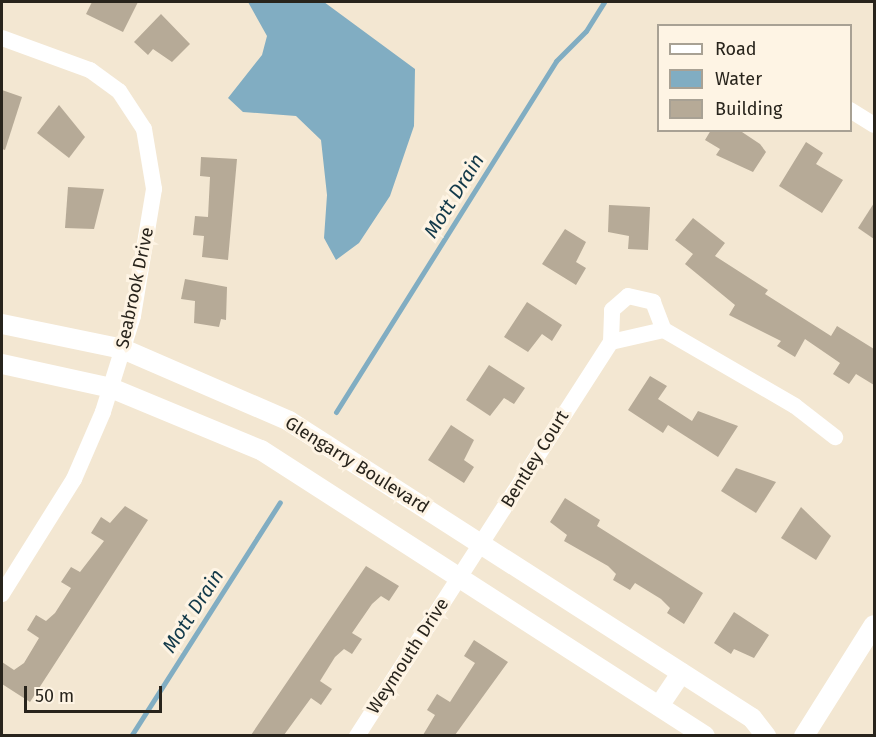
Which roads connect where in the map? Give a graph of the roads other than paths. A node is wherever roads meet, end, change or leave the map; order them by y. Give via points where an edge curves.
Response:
1 (2, 38) edge
2 (852, 111) edge
3 (874, 125) edge
4 (2, 324) edge
5 (664, 330) junction
6 (611, 342) junction
7 (123, 349) junction
8 (2, 364) edge
9 (111, 388) junction
10 (835, 437) dead end
11 (481, 544) junction
12 (460, 577) junction
13 (2, 594) edge
14 (874, 626) edge
15 (681, 673) junction
16 (660, 706) junction
17 (357, 735) edge
18 (705, 735) edge
19 (766, 735) edge
20 (804, 735) edge

1 - 7 street, Seabrook Drive via 103,77 128,102 144,129 154,189
2 - 3 street
4 - 7 street, Glengarry Boulevard
5 - 6 street
5 - 6 street via 653,302 628,296 612,310
5 - 10 street via 795,406
6 - 11 street, Bentley Court
7 - 9 street, Seabrook Drive
7 - 11 street, Glengarry Boulevard via 289,421
8 - 9 street
9 - 12 street via 261,450
9 - 13 street, Seabrook Drive via 74,479
11 - 12 street, Bentley Court
11 - 15 street, Glengarry Boulevard
12 - 16 street
12 - 17 street, Weymouth Drive
14 - 20 street
15 - 16 street
15 - 19 street, Glengarry Boulevard via 757,722
16 - 18 street

